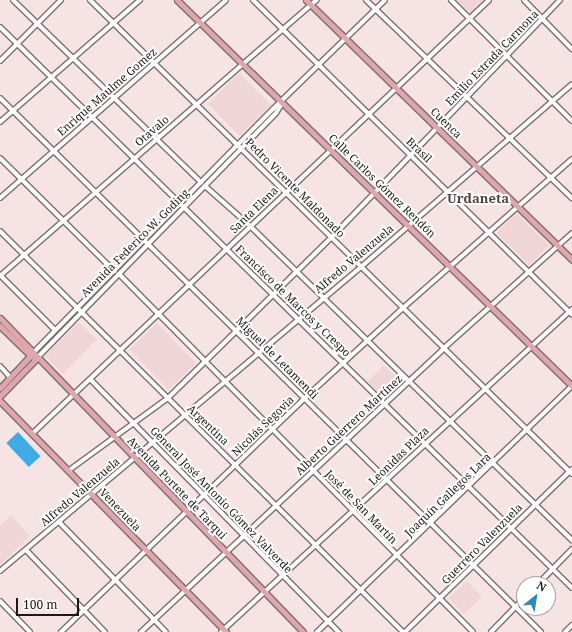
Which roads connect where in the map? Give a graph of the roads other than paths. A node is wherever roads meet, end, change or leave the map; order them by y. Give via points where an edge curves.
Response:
1 (13, 0) edge
2 (61, 0) edge
3 (90, 0) edge
4 (140, 0) edge
5 (177, 0) edge
6 (226, 0) edge
7 (252, 0) edge
8 (306, 0) edge
9 (316, 0) edge
10 (366, 0) edge
11 (385, 0) edge
12 (451, 0) edge
13 (489, 0) edge
14 (524, 0) edge
15 (560, 0) edge
16 (311, 5) junction
17 (376, 9) junction
18 (542, 18) junction
19 (469, 19) junction
20 (200, 22) junction
21 (114, 23) junction
22 (37, 24) junction
23 (0, 27) edge
24 (281, 29) junction
25 (346, 39) junction
26 (17, 44) junction
27 (572, 49) edge
28 (507, 56) junction
29 (73, 58) junction
30 (428, 58) junction
31 (0, 61) edge
32 (154, 62) junction
33 (242, 64) junction
34 (320, 66) junction
35 (52, 77) junction
36 (572, 84) edge
37 (396, 87) junction
38 (468, 96) junction
39 (0, 98) edge
40 (114, 98) junction
41 (551, 101) junction
42 (282, 103) junction
43 (196, 104) junction
44 (13, 111) junction
45 (368, 114) junction
46 (92, 117) junction
47 (572, 121) edge
48 (0, 122) edge
49 (437, 128) junction
50 (509, 137) junction
51 (156, 139) junction
52 (238, 145) junction
53 (242, 148) junction
54 (330, 149) junction
55 (54, 151) junction
56 (411, 155) junction
57 (0, 158) edge
58 (135, 158) junction
59 (572, 159) edge
60 (476, 166) junction
61 (551, 178) junction
62 (22, 179) junction
63 (201, 182) junction
64 (205, 186) junction
65 (448, 191) junction
66 (95, 192) junction
67 (286, 192) junction
68 (374, 193) junction
69 (0, 198) edge
70 (572, 198) edge
71 (181, 203) junction
72 (185, 207) junction
73 (518, 207) junction
74 (63, 220) junction
75 (250, 226) junction
76 (408, 226) junction
77 (0, 231) edge
78 (488, 231) junction
79 (572, 233) edge
80 (332, 237) junction
81 (145, 240) junction
82 (149, 244) junction
83 (558, 246) junction
84 (226, 249) junction
85 (24, 254) junction
86 (572, 260) edge
87 (361, 267) junction
88 (450, 267) junction
89 (114, 271) junction
90 (296, 272) junction
91 (528, 272) junction
92 (119, 274) junction
93 (0, 276) edge
94 (190, 284) junction
95 (274, 295) junction
96 (322, 298) junction
97 (490, 306) junction
98 (78, 307) junction
99 (403, 308) junction
100 (82, 311) junction
101 (571, 312) edge
102 (158, 315) junction
103 (0, 318) edge
104 (298, 318) junction
105 (0, 326) edge
106 (56, 330) junction
107 (236, 330) junction
108 (367, 342) junction
109 (531, 346) junction
110 (444, 348) junction
111 (122, 351) junction
112 (259, 352) junction
113 (32, 354) junction
114 (37, 358) junction
115 (204, 362) junction
116 (344, 363) junction
117 (0, 366) edge
118 (10, 377) junction
119 (91, 380) junction
120 (224, 381) junction
121 (408, 382) junction
122 (572, 386) edge
123 (0, 388) edge
124 (485, 388) junction
125 (0, 396) edge
126 (74, 396) junction
127 (168, 398) junction
128 (305, 398) junction
129 (0, 401) edge
130 (384, 404) junction
131 (185, 415) junction
132 (449, 421) junction
133 (134, 425) junction
134 (272, 430) junction
135 (528, 431) junction
136 (32, 434) junction
137 (115, 439) junction
138 (347, 440) junction
139 (152, 443) junction
140 (425, 443) junction
141 (134, 458) junction
142 (236, 464) junction
143 (494, 464) junction
144 (68, 471) junction
145 (314, 472) junction
146 (571, 472) edge
147 (388, 480) junction
148 (468, 488) junction
149 (91, 494) junction
150 (203, 496) junction
151 (535, 504) junction
152 (276, 505) junction
153 (186, 512) junction
154 (352, 512) junction
155 (59, 522) junction
156 (431, 523) junction
157 (511, 528) junction
158 (242, 536) junction
159 (572, 540) edge
160 (316, 544) junction
161 (572, 549) edge
162 (26, 550) junction
163 (144, 550) junction
164 (226, 552) junction
165 (397, 556) junction
166 (474, 566) junction
167 (552, 569) junction
168 (0, 571) edge
169 (282, 576) junction
170 (545, 576) edge
171 (115, 579) junction
172 (572, 588) edge
173 (361, 590) junction
174 (185, 591) junction
175 (264, 592) junction
176 (440, 599) junction
177 (0, 601) edge
178 (515, 607) junction
179 (83, 610) junction
180 (154, 620) junction
181 (328, 621) junction
182 (572, 625) edge
183 (223, 631) edge
184 (30, 632) edge
185 (60, 632) edge
186 (105, 632) edge
187 (141, 632) edge
188 (166, 632) edge
189 (303, 632) edge
190 (317, 632) edge
191 (339, 632) edge
192 (404, 632) edge
193 (473, 632) edge
194 (491, 632) edge
195 (541, 632) edge
196 (565, 632) edge

1 - 22 street
2 - 22 street
3 - 21 street, Pedro Vicente Maldonado
4 - 21 street
5 - 20 main road, Calle Carlos Gómez Rendón
6 - 20 street, Enrique Maulme Gomez
7 - 24 street, Brasil
8 - 16 main road, Cuenca
9 - 16 street, Otavalo
10 - 17 street
11 - 17 street, Avenida Federico W. Goding
12 - 19 street
13 - 19 street, Santa Elena
14 - 18 street
15 - 18 street, Emilio Estrada Carmona
16 - 24 street, Otavalo
16 - 25 main road, Cuenca
17 - 25 street, Avenida Federico W. Goding
17 - 30 street
18 - 27 street
18 - 28 street, Emilio Estrada Carmona
19 - 28 street
19 - 30 street, Santa Elena
20 - 32 street, Enrique Maulme Gomez
20 - 33 main road, Calle Carlos Gómez Rendón
21 - 29 street
21 - 32 street, Pedro Vicente Maldonado
22 - 26 street
22 - 29 street
23 - 26 street, Francisco de Marcos y Crespo
24 - 33 street, Otavalo
24 - 34 street, Brasil
25 - 34 street, Avenida Federico W. Goding
25 - 37 main road, Cuenca
26 - 31 street
26 - 35 street, Francisco de Marcos y Crespo
28 - 38 street, Emilio Estrada Carmona
28 - 41 street
29 - 35 street
29 - 40 street
30 - 37 street, Santa Elena
30 - 38 street
32 - 40 street, Enrique Maulme Gomez
32 - 43 street, Pedro Vicente Maldonado
33 - 42 main road, Calle Carlos Gómez Rendón
33 - 43 street, Otavalo
34 - 42 street, Avenida Federico W. Goding
34 - 45 street, Brasil
35 - 44 street
35 - 46 street, Francisco de Marcos y Crespo
36 - 41 street, Alfredo Valenzuela
37 - 45 street, Santa Elena
37 - 49 main road, Cuenca
38 - 49 street, Emilio Estrada Carmona
38 - 50 street
39 - 44 street, Miguel de Letamendi
40 - 46 street, Enrique Maulme Gomez
40 - 51 street
41 - 47 street
41 - 50 street, Alfredo Valenzuela
42 - 52 street, Avenida Federico W. Goding
42 - 53 street, Avenida Federico W. Goding via 276,113
42 - 54 main road, Calle Carlos Gómez Rendón
43 - 51 street, Otavalo
43 - 52 street, Pedro Vicente Maldonado
44 - 48 street
44 - 55 street, Miguel de Letamendi
45 - 54 street, Santa Elena
45 - 56 street, Brasil
46 - 55 street, Enrique Maulme Gomez
46 - 58 street, Francisco de Marcos y Crespo
49 - 56 street, Emilio Estrada Carmona
49 - 60 main road, Cuenca
50 - 60 street, Alfredo Valenzuela
50 - 61 street
51 - 58 street, Otavalo
51 - 63 street
52 - 53 street, Pedro Vicente Maldonado
52 - 63 street, Avenida Federico W. Goding
53 - 64 street, Avenida Federico W. Goding
53 - 67 street, Pedro Vicente Maldonado
54 - 67 street, Santa Elena
54 - 68 main road, Calle Carlos Gómez Rendón
55 - 62 street, Enrique Maulme Gomez
55 - 66 street, Miguel de Letamendi
56 - 65 street, Brasil
56 - 68 street, Emilio Estrada Carmona
57 - 62 street
58 - 66 street, Otavalo
58 - 71 street, Francisco de Marcos y Crespo
59 - 61 street, Nicolás Segovia
60 - 65 street, Alfredo Valenzuela
60 - 73 main road, Cuenca
61 - 70 street
61 - 73 street, Nicolás Segovia
62 - 69 street, Enrique Maulme Gomez
62 - 74 street
63 - 71 street, Avenida Federico W. Goding
64 - 72 street, Avenida Federico W. Goding
64 - 75 street
65 - 76 street, Alfredo Valenzuela
65 - 78 street, Brasil
66 - 74 street, Otavalo
66 - 81 street, Miguel de Letamendi
67 - 75 street, Santa Elena
67 - 80 street, Pedro Vicente Maldonado
68 - 76 main road, Calle Carlos Gómez Rendón
68 - 80 street, Emilio Estrada Carmona
71 - 72 street, Francisco de Marcos y Crespo
71 - 81 street, Avenida Federico W. Goding
72 - 82 street, Avenida Federico W. Goding
72 - 84 street, Francisco de Marcos y Crespo
73 - 78 street, Nicolás Segovia
73 - 83 main road, Cuenca
74 - 85 street, Otavalo
74 - 89 street
75 - 84 street, Santa Elena
75 - 90 street
76 - 87 street, Alfredo Valenzuela
76 - 88 main road, Calle Carlos Gómez Rendón
77 - 85 street, Argentina
78 - 88 street, Nicolás Segovia
78 - 91 street, Brasil
79 - 83 street, Alberto Guerrero Martínez
80 - 87 street, Pedro Vicente Maldonado
80 - 90 street, Emilio Estrada Carmona
81 - 82 street, Miguel de Letamendi
81 - 89 street, Avenida Federico W. Goding
82 - 92 street, Avenida Federico W. Goding
82 - 94 street, Miguel de Letamendi
83 - 86 main road, Cuenca
83 - 91 street, Alberto Guerrero Martínez
84 - 94 street, Santa Elena
84 - 95 street, Francisco de Marcos y Crespo
85 - 93 street, Otavalo
85 - 98 street, Argentina
87 - 96 street, Alfredo Valenzuela
87 - 99 street, Pedro Vicente Maldonado
88 - 97 main road, Calle Carlos Gómez Rendón
88 - 99 street, Nicolás Segovia
89 - 98 street, Avenida Federico W. Goding
90 - 95 street, Emilio Estrada Carmona
90 - 96 street
91 - 97 street, Alberto Guerrero Martínez
91 - 101 street, Brasil
92 - 100 street, Avenida Federico W. Goding
92 - 102 street, José de San Martín
93 - 106 street
94 - 102 street, Santa Elena
94 - 107 street, Miguel de Letamendi
95 - 104 street, Francisco de Marcos y Crespo
95 - 107 street, Emilio Estrada Carmona
96 - 104 street, Alfredo Valenzuela
96 - 108 street
97 - 109 main road, Calle Carlos Gómez Rendón
97 - 110 street, Alberto Guerrero Martínez
98 - 100 street, Argentina
98 - 106 street, Avenida Federico W. Goding
99 - 108 street, Nicolás Segovia
99 - 110 street, Pedro Vicente Maldonado
100 - 111 street, Argentina
100 - 114 street, Avenida Federico W. Goding
101 - 109 street, Leonidas Plaza
102 - 111 street, Santa Elena
102 - 115 street, José de San Martín
103 - 113 main road, Avenida Portete de Tarqui
104 - 112 street, Alfredo Valenzuela
104 - 116 street, Francisco de Marcos y Crespo
105 - 113 main road, Avenida Portete de Tarqui
106 - 113 street, Avenida Federico W. Goding
107 - 112 street, Miguel de Letamendi
107 - 115 street, Emilio Estrada Carmona
108 - 116 street, Nicolás Segovia
108 - 121 street
109 - 122 main road, Calle Carlos Gómez Rendón
109 - 124 street, Leonidas Plaza
110 - 121 street, Alberto Guerrero Martínez
110 - 124 street, Pedro Vicente Maldonado
111 - 119 street, Santa Elena
111 - 127 street, Argentina
112 - 120 street, Alfredo Valenzuela
112 - 128 street, Miguel de Letamendi
113 - 114 main road, Avenida Portete de Tarqui
113 - 118 main road, Avenida Federico W. Goding
114 - 125 main road, Avenida Federico W. Goding
114 - 126 main road, Avenida Portete de Tarqui
115 - 120 street, José de San Martín
115 - 127 street, Emilio Estrada Carmona
116 - 128 street, Nicolás Segovia
116 - 130 street, Francisco de Marcos y Crespo
117 - 118 street
118 - 123 main road, Avenida Federico W. Goding
119 - 126 street, Santa Elena
119 - 133 street, General José Antonio Gómez Valverde
120 - 131 street, Alfredo Valenzuela
120 - 134 street, José de San Martín
121 - 130 street, Alberto Guerrero Martínez
121 - 132 street
122 - 135 street, Joaquín Gallegos Lara
124 - 132 street, Leonidas Plaza
124 - 135 street, Pedro Vicente Maldonado
126 - 136 street, Santa Elena
126 - 137 main road, Avenida Portete de Tarqui
127 - 131 street, Argentina
127 - 133 street, Emilio Estrada Carmona
128 - 134 street, Nicolás Segovia
128 - 138 street, Miguel de Letamendi
129 - 136 main road, Venezuela
130 - 138 street, Alberto Guerrero Martínez
130 - 140 street, Francisco de Marcos y Crespo
131 - 139 street, Alfredo Valenzuela
131 - 142 street, Argentina
132 - 140 street, Leonidas Plaza
132 - 143 street
133 - 137 street, Emilio Estrada Carmona
133 - 139 street, General José Antonio Gómez Valverde
134 - 142 street, Nicolás Segovia
134 - 145 street, José de San Martín
135 - 143 street, Joaquín Gallegos Lara
135 - 146 street, Pedro Vicente Maldonado
136 - 144 main road, Venezuela
137 - 141 main road, Avenida Portete de Tarqui
137 - 144 street, Emilio Estrada Carmona
138 - 145 street, Alberto Guerrero Martínez
138 - 147 street, Miguel de Letamendi
139 - 141 street, Alfredo Valenzuela
139 - 150 street, General José Antonio Gómez Valverde
140 - 147 street, Leonidas Plaza
140 - 148 street, Francisco de Marcos y Crespo
141 - 149 street, Alfredo Valenzuela
141 - 153 main road, Avenida Portete de Tarqui
142 - 150 street, Nicolás Segovia
142 - 152 street, Argentina
143 - 148 street, Joaquín Gallegos Lara
143 - 151 street
144 - 149 main road, Venezuela
145 - 152 street, Alberto Guerrero Martínez
145 - 154 street, José de San Martín
146 - 151 street, Guerrero Valenzuela
147 - 154 street, Leonidas Plaza
147 - 156 street, Miguel de Letamendi
148 - 156 street, Joaquín Gallegos Lara
148 - 157 street, Francisco de Marcos y Crespo
149 - 155 street, Alfredo Valenzuela
149 - 163 main road, Venezuela
150 - 153 street, Nicolás Segovia
150 - 158 street, General José Antonio Gómez Valverde
151 - 157 street, Guerrero Valenzuela
151 - 159 street
152 - 158 street, Alberto Guerrero Martínez
152 - 160 street, Argentina
153 - 163 street, Nicolás Segovia
153 - 164 main road, Avenida Portete de Tarqui
154 - 160 street, Leonidas Plaza
154 - 165 street, José de San Martín
155 - 162 street, Alfredo Valenzuela
155 - 171 street
156 - 165 street, Joaquín Gallegos Lara
156 - 166 street, Miguel de Letamendi
157 - 166 street, Guerrero Valenzuela
157 - 167 street, Francisco de Marcos y Crespo
158 - 164 street, Alberto Guerrero Martínez
158 - 169 street, General José Antonio Gómez Valverde
160 - 169 street, Leonidas Plaza
160 - 173 street, Argentina
161 - 167 street
162 - 168 street, Alfredo Valenzuela
162 - 179 street
163 - 171 street, Nicolás Segovia
163 - 174 main road, Venezuela
164 - 174 street, Alberto Guerrero Martínez
164 - 175 main road, Avenida Portete de Tarqui
165 - 173 street, Joaquín Gallegos Lara
165 - 176 street, José de San Martín
166 - 176 street, Guerrero Valenzuela
166 - 178 street, Miguel de Letamendi
167 - 170 street
167 - 172 street, Francisco de Marcos y Crespo
169 - 175 street, Leonidas Plaza
169 - 181 street, General José Antonio Gómez Valverde
171 - 179 street, Nicolás Segovia
171 - 180 street
173 - 181 street, Joaquín Gallegos Lara
173 - 192 street, Argentina
174 - 180 street, Alberto Guerrero Martínez
174 - 183 main road, Venezuela
175 - 183 street, Leonidas Plaza
175 - 189 main road, Avenida Portete de Tarqui
176 - 192 street, Guerrero Valenzuela
176 - 193 street, José de San Martín
177 - 184 street
178 - 194 street
178 - 195 street, Miguel de Letamendi
179 - 185 street, Nicolás Segovia
179 - 186 street
180 - 187 street, Alberto Guerrero Martínez
180 - 188 street
181 - 190 street, Joaquín Gallegos Lara
181 - 191 street, General José Antonio Gómez Valverde
182 - 196 street

